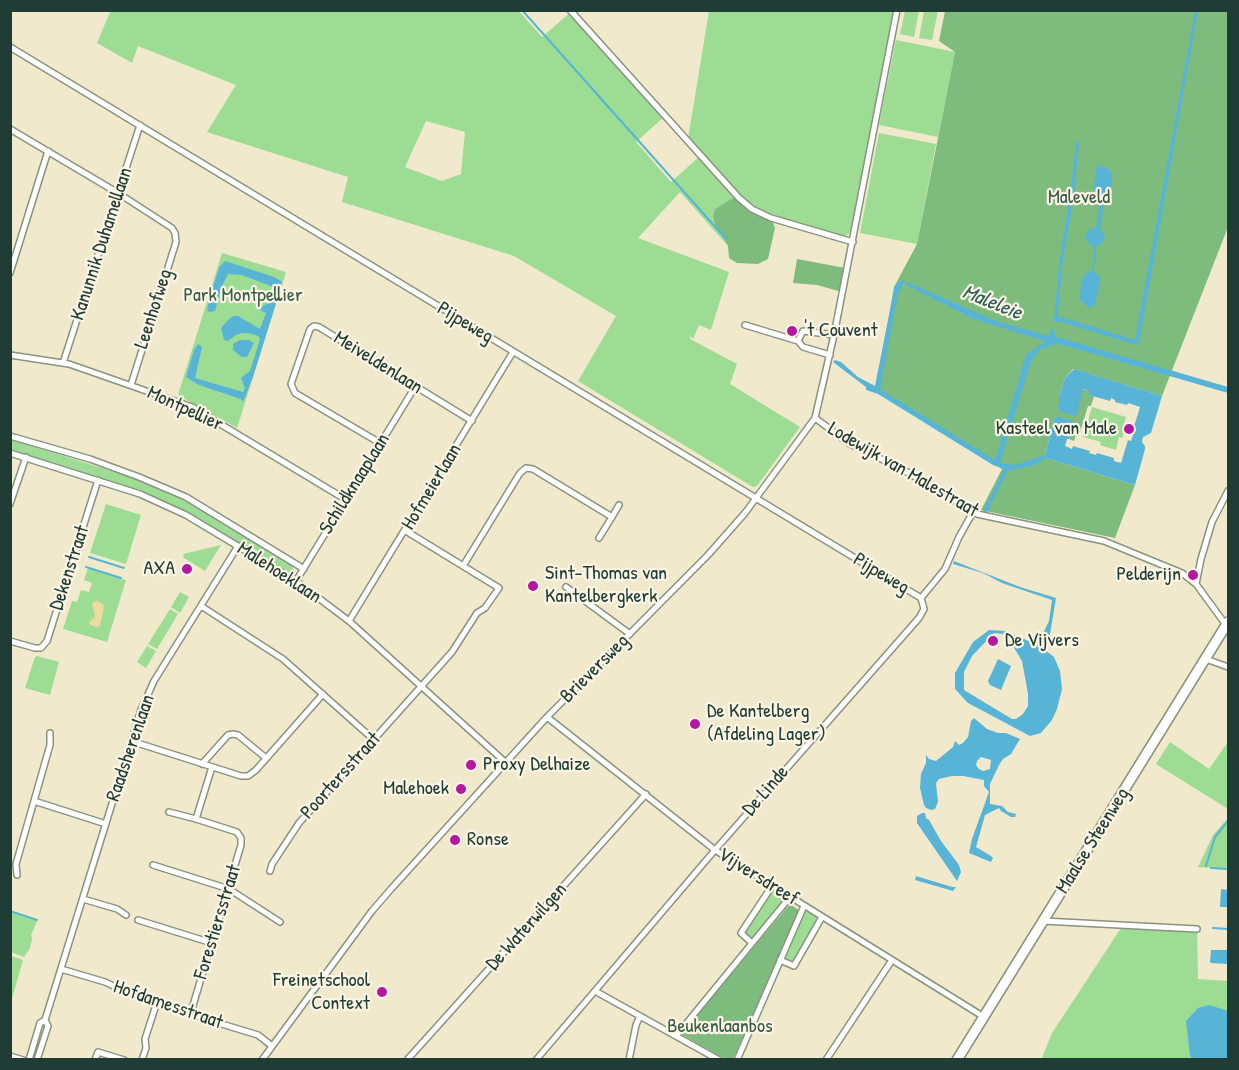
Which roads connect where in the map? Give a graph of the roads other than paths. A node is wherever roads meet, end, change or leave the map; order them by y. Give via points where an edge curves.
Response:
1 (570, 10) edge
2 (897, 10) edge
3 (10, 47) edge
4 (140, 125) junction
5 (10, 129) edge
6 (48, 151) junction
7 (118, 194) junction
8 (853, 243) junction
9 (10, 273) edge
10 (746, 325) dead end
11 (834, 335) junction
12 (798, 341) junction
13 (513, 352) junction
14 (10, 355) edge
15 (830, 355) junction
16 (63, 363) junction
17 (130, 385) junction
18 (415, 387) junction
19 (815, 418) junction
20 (472, 421) junction
21 (10, 436) edge
22 (380, 443) junction
23 (10, 453) edge
24 (26, 458) junction
25 (98, 480) junction
26 (1228, 491) edge
27 (345, 499) junction
28 (756, 499) junction
29 (10, 504) edge
30 (619, 505) dead end
31 (973, 512) junction
32 (612, 517) junction
33 (406, 531) junction
34 (599, 538) dead end
35 (238, 546) junction
36 (463, 566) junction
37 (304, 569) junction
38 (296, 581) junction
39 (1196, 584) junction
40 (566, 587) dead end
41 (921, 598) junction
42 (201, 606) junction
43 (349, 621) junction
44 (1227, 623) edge
45 (630, 634) junction
46 (10, 641) edge
47 (1206, 659) junction
48 (1228, 667) edge
49 (421, 686) junction
50 (323, 694) junction
51 (547, 717) junction
52 (50, 733) dead end
53 (373, 739) junction
54 (131, 741) junction
55 (266, 758) junction
56 (505, 762) junction
57 (202, 764) junction
58 (212, 767) junction
59 (646, 794) junction
60 (34, 801) junction
61 (169, 812) dead end
62 (196, 819) junction
63 (106, 824) junction
64 (715, 850) junction
65 (153, 865) dead end
66 (270, 872) dead end
67 (17, 875) dead end
68 (772, 886) junction
69 (229, 889) junction
70 (790, 897) junction
71 (83, 899) junction
72 (804, 906) junction
73 (126, 915) dead end
74 (822, 916) junction
75 (138, 921) dead end
76 (1043, 921) junction
77 (280, 922) dead end
78 (1197, 929) dead end
79 (212, 943) junction
80 (752, 943) junction
81 (780, 960) junction
82 (892, 960) junction
83 (61, 969) junction
84 (595, 991) junction
85 (157, 1002) junction
86 (191, 1012) junction
87 (640, 1016) junction
88 (984, 1017) junction
89 (45, 1020) junction
90 (676, 1036) junction
91 (272, 1046) junction
92 (10, 1056) edge
93 (23, 1059) edge
94 (29, 1059) edge
95 (37, 1059) edge
96 (95, 1059) edge
97 (124, 1059) edge
98 (142, 1059) edge
99 (262, 1059) edge
100 (408, 1059) edge
101 (536, 1059) edge
102 (629, 1059) edge
103 (719, 1059) edge
104 (737, 1059) edge
105 (826, 1059) edge
106 (957, 1059) edge

1 - 8 street via 752,209
2 - 8 street
3 - 4 street, Pijpeweg
4 - 7 street, Kanunnik Duhamellaan
4 - 13 street, Pijpeweg
5 - 6 street
6 - 7 street
6 - 9 street
7 - 16 street, Kanunnik Duhamellaan
7 - 17 street, Leenhofweg via 176,233
8 - 11 street, Brieversweg
10 - 12 street
11 - 12 street via 803,331
11 - 15 street, Brieversweg
12 - 15 street via 803,347
13 - 20 street, Hofmeierlaan
13 - 28 street, Pijpeweg
14 - 16 street, Montpellier
15 - 19 street, Brieversweg
16 - 17 street, Montpellier
17 - 27 street, Montpellier via 192,407
18 - 20 street, Meiveldenlaan
18 - 22 street, Schildknaaplaan
18 - 22 street, Meiveldenlaan via 319,327 310,329 291,384 295,393
19 - 28 street, Brieversweg
19 - 31 street, Lodewijk van Malestraat via 850,444 902,469
20 - 33 street, Hofmeierlaan
21 - 37 street, Malehoeklaan via 88,459 186,497
22 - 27 street, Schildknaaplaan
23 - 24 street, Malehoeklaan
24 - 25 street, Malehoeklaan
24 - 29 street
25 - 35 street, Malehoeklaan via 186,515
25 - 46 street, Dekenstraat via 47,641 41,648
26 - 39 street via 1212,522
27 - 37 street, Schildknaaplaan
28 - 41 street, Pijpeweg
28 - 45 street, Brieversweg via 688,577
30 - 32 street
31 - 39 street, Lodewijk van Malestraat via 1111,543 1182,573
31 - 41 street, De Linde via 945,569
32 - 34 street
32 - 36 street via 526,468
33 - 36 street
33 - 43 street, Hofmeierlaan
35 - 38 street, Malehoeklaan
35 - 42 street, Raadsherenlaan
36 - 49 street, Poortersstraat via 499,588 452,652
37 - 38 street, Schildknaaplaan
38 - 43 street, Malehoeklaan
39 - 44 street
40 - 45 street
41 - 64 street, De Linde via 924,609 919,618
42 - 50 street via 261,644
42 - 54 street, Raadsherenlaan via 147,695
43 - 49 street, Malehoeklaan
44 - 47 main road, Maalse Steenweg
45 - 51 street, Brieversweg
47 - 48 street
47 - 76 main road, Maalse Steenweg
49 - 53 street, Poortersstraat
49 - 56 street, Malehoeklaan
50 - 53 street
50 - 55 street
51 - 56 street, Brieversweg
51 - 59 street, Vijversdreef
52 - 60 street
53 - 66 street, Poortersstraat via 299,823
54 - 57 street
54 - 63 street, Raadsherenlaan
55 - 57 street via 233,734
55 - 58 street via 248,776
56 - 91 street, Brieversweg via 379,903
57 - 58 street
58 - 62 street
59 - 64 street, Vijversdreef
59 - 100 street, De Waterwilgen
60 - 63 street
60 - 67 street via 16,864
61 - 62 street
62 - 69 street, Forestiersstraat via 237,832 241,838
63 - 71 street, Raadsherenlaan
64 - 68 street, Vijversdreef
64 - 84 street, De Linde
65 - 69 street
68 - 70 street, Vijversdreef
68 - 80 street via 741,933
69 - 77 street
69 - 79 street, Forestiersstraat
70 - 72 street, Vijversdreef
70 - 80 street
71 - 73 street
71 - 83 street, Raadsherenlaan
72 - 74 street, Vijversdreef
72 - 81 street
74 - 81 street via 794,966
74 - 82 street, Vijversdreef
75 - 79 street
76 - 78 street
76 - 88 main road, Maalse Steenweg
79 - 86 street, Forestiersstraat
80 - 90 street
81 - 104 street
82 - 88 street, Vijversdreef
82 - 105 street
83 - 85 street, Hofdamesstraat
83 - 89 street, Raadsherenlaan
84 - 87 street
84 - 101 street, De Linde
85 - 86 street, Hofdamesstraat
85 - 98 street
86 - 91 street, Hofdamesstraat via 258,1035
87 - 90 street
87 - 102 street
88 - 106 main road, Maalse Steenweg
89 - 94 street, Raadsherenlaan via 40,1023
89 - 95 street, Raadsherenlaan via 48,1026
90 - 103 street
91 - 99 street, Brieversweg
92 - 93 street
96 - 97 street via 98,1052

